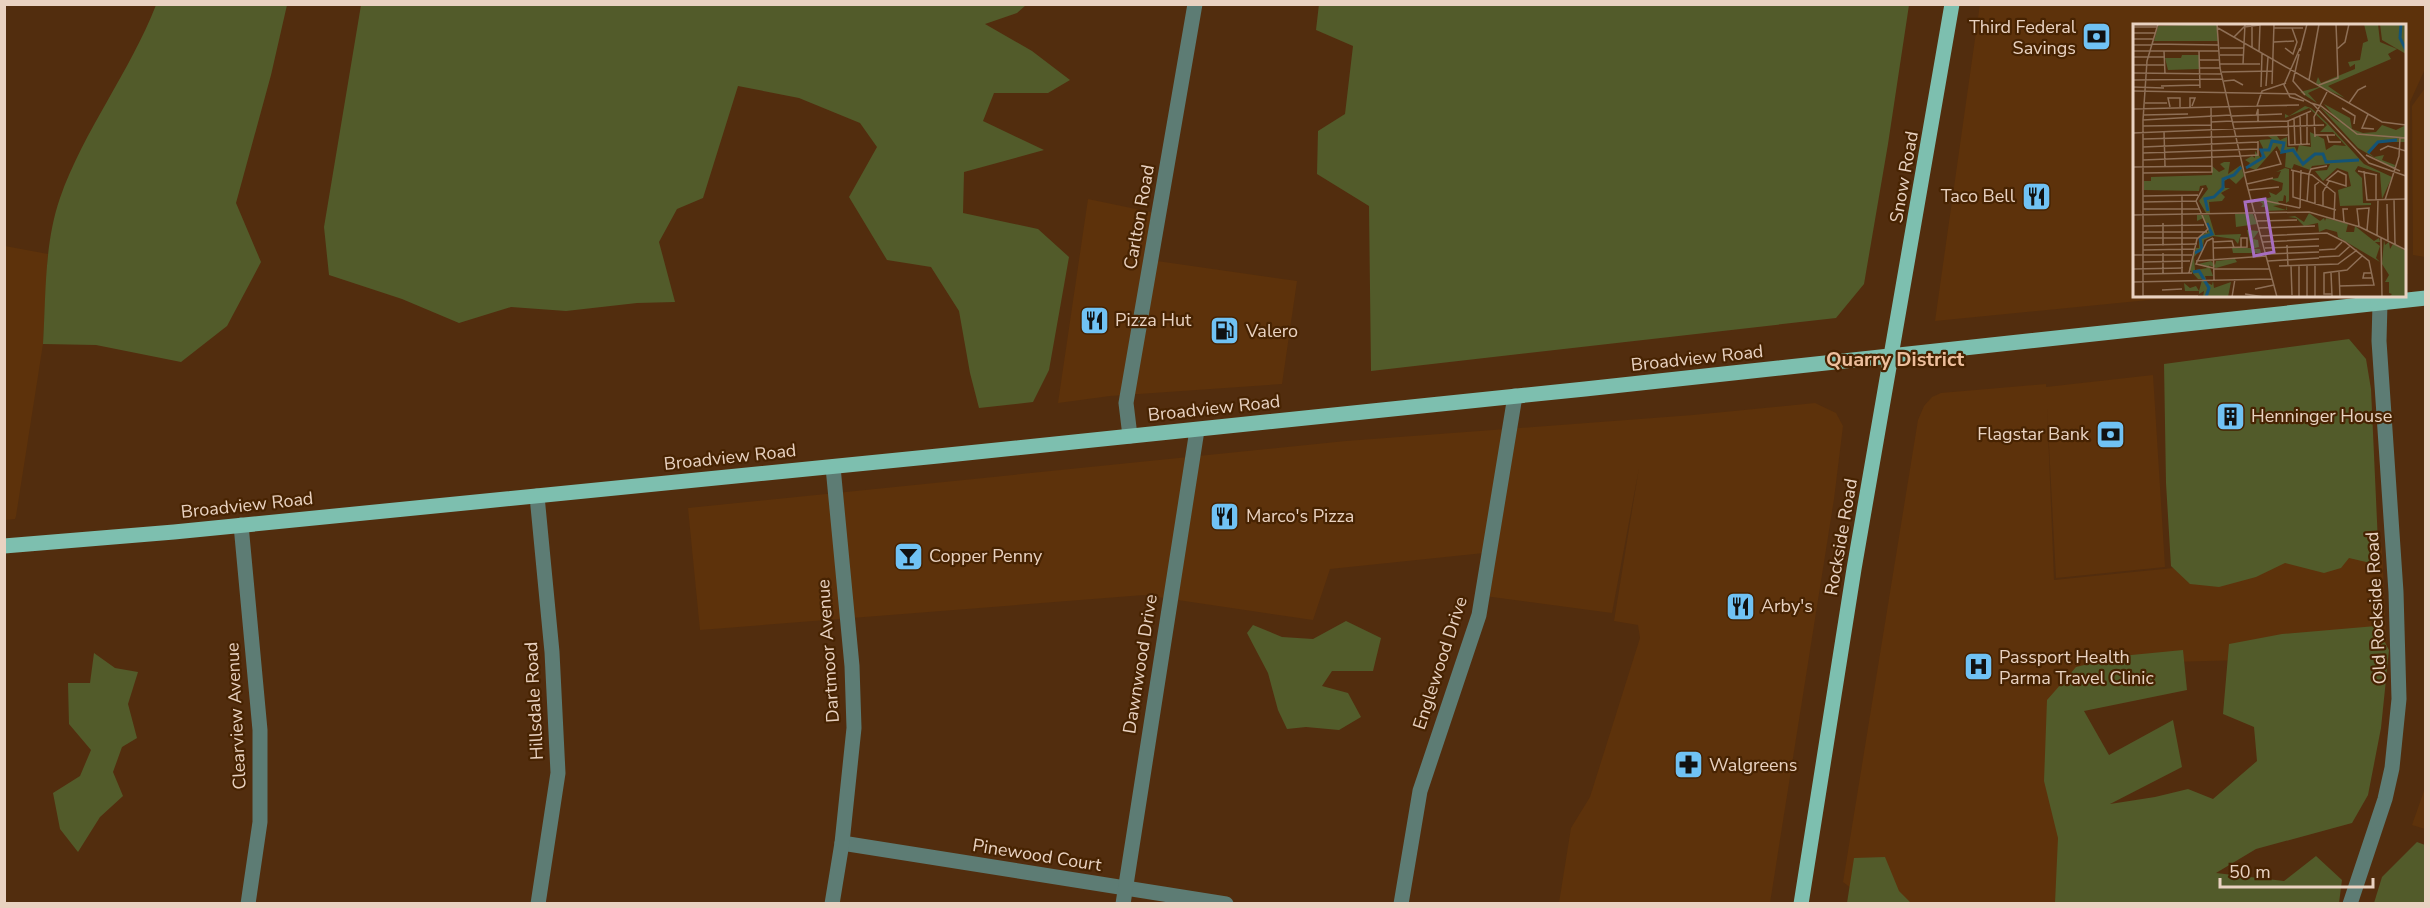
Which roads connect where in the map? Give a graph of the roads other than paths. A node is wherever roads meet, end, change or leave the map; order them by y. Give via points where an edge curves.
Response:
1 (1195, 4) edge
2 (1952, 4) edge
3 (2426, 298) edge
4 (2380, 303) junction
5 (1891, 356) junction
6 (1515, 396) junction
7 (1197, 430) junction
8 (1130, 436) junction
9 (833, 467) junction
10 (537, 496) junction
11 (241, 525) junction
12 (4, 546) edge
13 (842, 843) junction
14 (1124, 896) edge
15 (248, 903) edge
16 (538, 903) edge
17 (832, 903) edge
18 (1226, 903) edge
19 (1401, 903) edge
20 (1801, 903) edge
21 (2350, 903) edge

1 - 8 street, Carlton Road via 1126,403
2 - 5 main road, Snow Road
3 - 4 main road, Broadview Road
4 - 5 main road, Broadview Road
4 - 21 street, Old Rockside Road via 2399,699 2390,778
5 - 6 main road, Broadview Road
5 - 20 main road, Rockside Road
6 - 7 main road, Broadview Road
6 - 19 street, Englewood Drive via 1479,615 1420,791
7 - 8 main road, Broadview Road
7 - 14 street, Dawnwood Drive
8 - 9 main road, Broadview Road
9 - 10 main road, Broadview Road
9 - 13 street, Dartmoor Avenue via 854,728
10 - 11 main road, Broadview Road
10 - 16 street, Hillsdale Road via 552,652 558,773
11 - 12 main road, Broadview Road
11 - 15 street, Clearview Avenue via 260,730 260,822
13 - 14 street, Pinewood Court
13 - 17 street, Dartmoor Avenue
14 - 18 street, Pinewood Court

